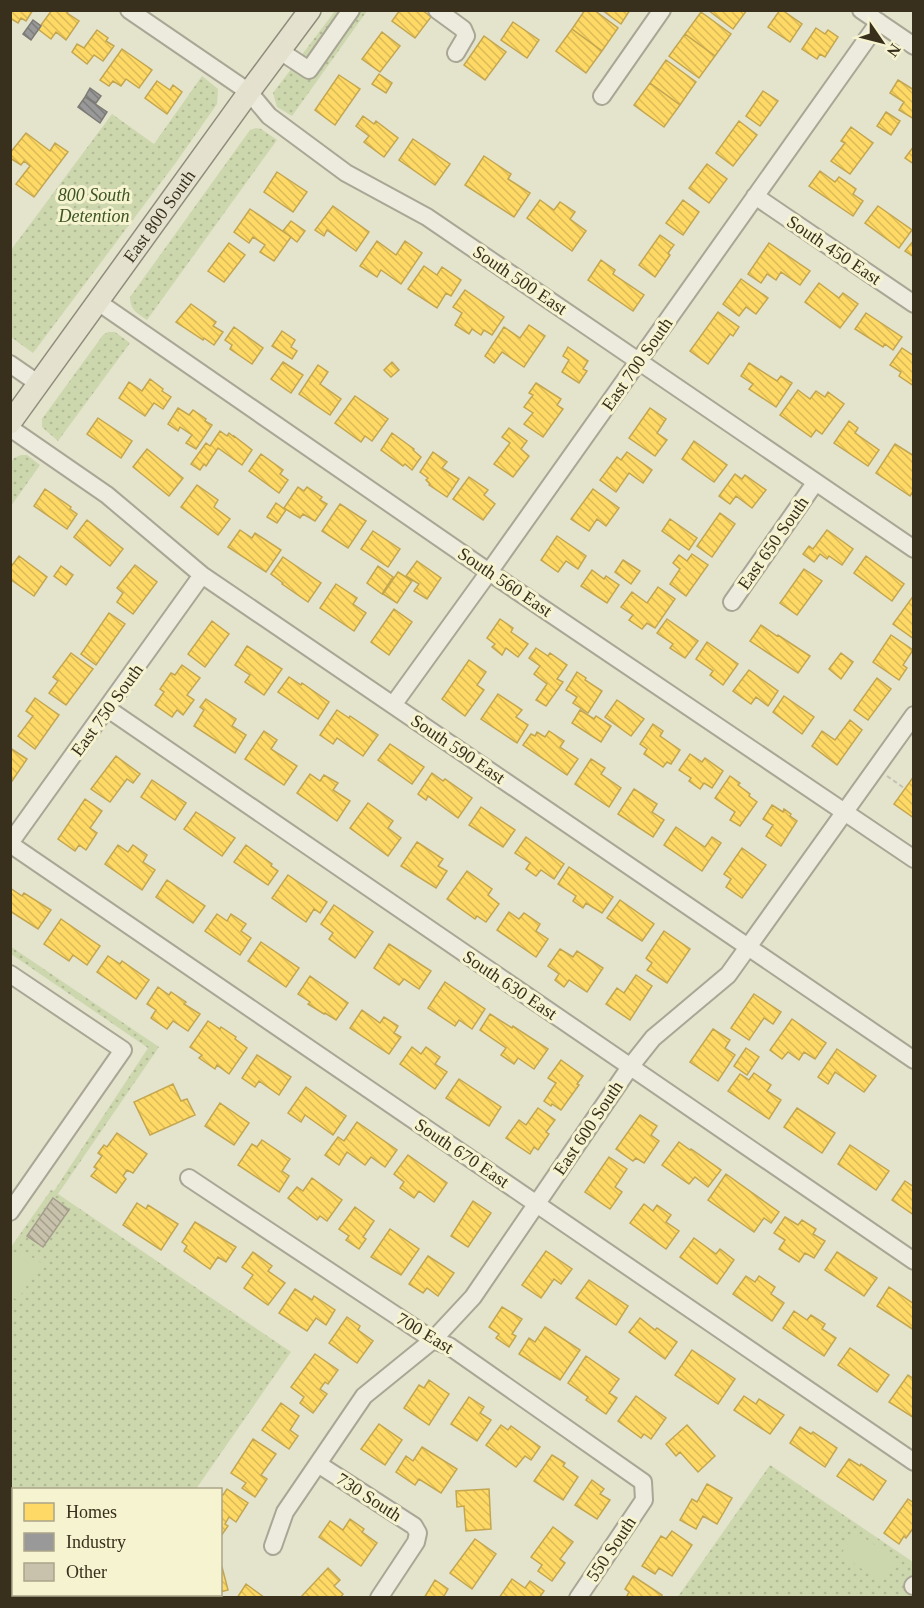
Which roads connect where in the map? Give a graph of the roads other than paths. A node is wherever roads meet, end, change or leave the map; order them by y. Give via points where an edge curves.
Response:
1 (129, 10) edge
2 (310, 10) edge
3 (351, 10) edge
4 (437, 10) edge
5 (662, 10) edge
6 (861, 10) edge
7 (879, 22) junction
8 (914, 46) edge
9 (280, 51) junction
10 (456, 53) dead end
11 (249, 92) junction
12 (602, 96) dead end
13 (755, 196) junction
14 (98, 302) junction
15 (914, 304) edge
16 (639, 361) junction
17 (10, 364) edge
18 (39, 384) junction
19 (10, 425) edge
20 (815, 483) junction
21 (914, 549) edge
22 (489, 572) junction
23 (202, 575) junction
24 (732, 602) dead end
25 (393, 705) junction
26 (108, 709) junction
27 (914, 715) edge
28 (844, 812) junction
29 (10, 844) edge
30 (914, 859) edge
31 (748, 948) junction
32 (10, 974) edge
33 (914, 1060) edge
34 (630, 1067) junction
35 (189, 1178) dead end
36 (13, 1204) edge
37 (537, 1204) junction
38 (914, 1261) edge
39 (433, 1340) junction
40 (914, 1462) edge
41 (318, 1464) junction
42 (644, 1500) joint
43 (273, 1546) dead end
44 (379, 1598) edge
45 (578, 1598) edge

1 - 11 street, South 500 East
2 - 9 main road, East 800 South
3 - 9 street via 309,70
4 - 10 street via 463,29 466,36
5 - 12 street
6 - 7 street
7 - 8 street
7 - 13 street, East 700 South
9 - 11 main road, East 800 South
11 - 14 main road, East 800 South
11 - 16 street, South 500 East via 269,116 346,173 427,217
13 - 15 street, South 450 East
13 - 16 street, East 700 South
14 - 18 main road, East 800 South
14 - 22 street, South 560 East
16 - 20 street, South 500 East
16 - 22 street, East 700 South
17 - 18 street
18 - 19 main road, East 800 South
19 - 23 street, South 590 East via 107,495
20 - 21 street, South 500 East
20 - 24 street, East 650 South
22 - 25 street, East 700 South
22 - 28 street, South 560 East
23 - 25 street, South 590 East
23 - 26 street, East 750 South
25 - 31 street, South 590 East
26 - 29 street, East 750 South
26 - 34 street, South 630 East
27 - 28 street, East 600 South
28 - 30 street, South 560 East
28 - 31 street, East 600 South
29 - 37 street, South 670 East
31 - 33 street, South 590 East
31 - 34 street, East 600 South via 728,975 653,1038
32 - 36 street via 123,1050
34 - 37 street, East 600 South
34 - 38 street, South 630 East
35 - 39 street, 700 East
37 - 39 street, East 600 South via 473,1297
37 - 40 street, South 670 East
39 - 41 street, East 600 South via 364,1396
39 - 42 street, 700 East via 449,1346 643,1482
41 - 43 street, East 600 South via 285,1512
41 - 44 street, 730 South via 414,1526 418,1533
42 - 45 street, 550 South

